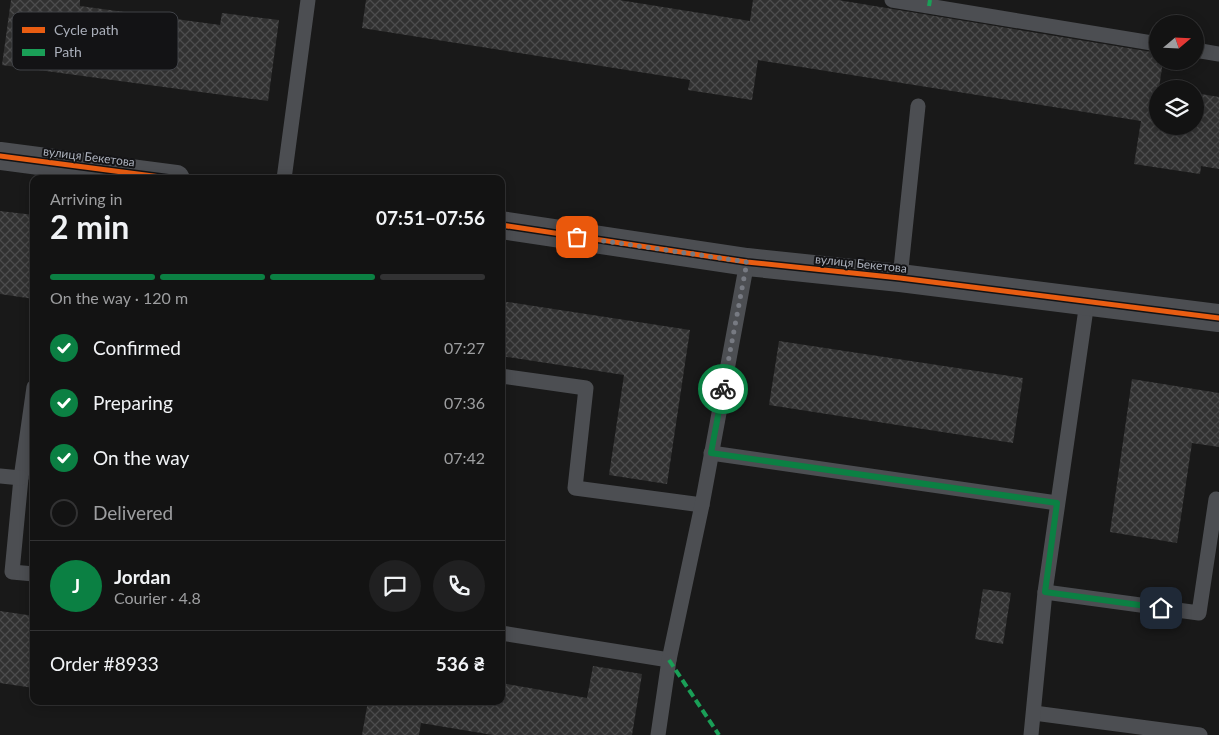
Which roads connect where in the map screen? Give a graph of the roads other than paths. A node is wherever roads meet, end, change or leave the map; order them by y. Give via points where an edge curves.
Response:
1 (308, 0) edge
2 (892, 0) edge
3 (1149, 43) edge
4 (1204, 52) edge
5 (1219, 54) edge
6 (918, 106) dead end
7 (0, 156) edge
8 (145, 175) edge
9 (285, 175) edge
10 (505, 227) edge
11 (747, 262) junction
12 (900, 278) junction
13 (1087, 302) junction
14 (1219, 318) edge
15 (505, 377) edge
16 (30, 415) edge
17 (711, 453) junction
18 (0, 476) edge
19 (21, 478) junction
20 (1219, 500) edge
21 (1057, 503) junction
22 (702, 505) junction
23 (30, 574) edge
24 (1045, 592) junction
25 (505, 634) edge
26 (669, 660) junction
27 (1034, 713) junction
28 (658, 735) edge
29 (1031, 735) edge
30 (1200, 735) edge

1 - 9 lane
2 - 3 lane via 929,11
4 - 5 lane
6 - 12 lane
7 - 8 street, вулиця Бекетова
10 - 11 street, вулиця Бекетова
11 - 12 street, вулиця Бекетова
11 - 17 lane
12 - 13 street, вулиця Бекетова
13 - 14 street, вулиця Бекетова
13 - 21 lane
15 - 22 lane via 586,388 575,488
16 - 19 lane
17 - 21 lane
17 - 22 lane
18 - 19 lane
19 - 23 lane via 12,572
20 - 24 lane via 1216,499 1199,613
21 - 24 lane
22 - 26 lane
24 - 27 lane
25 - 26 lane
26 - 28 lane
27 - 29 lane
27 - 30 lane

